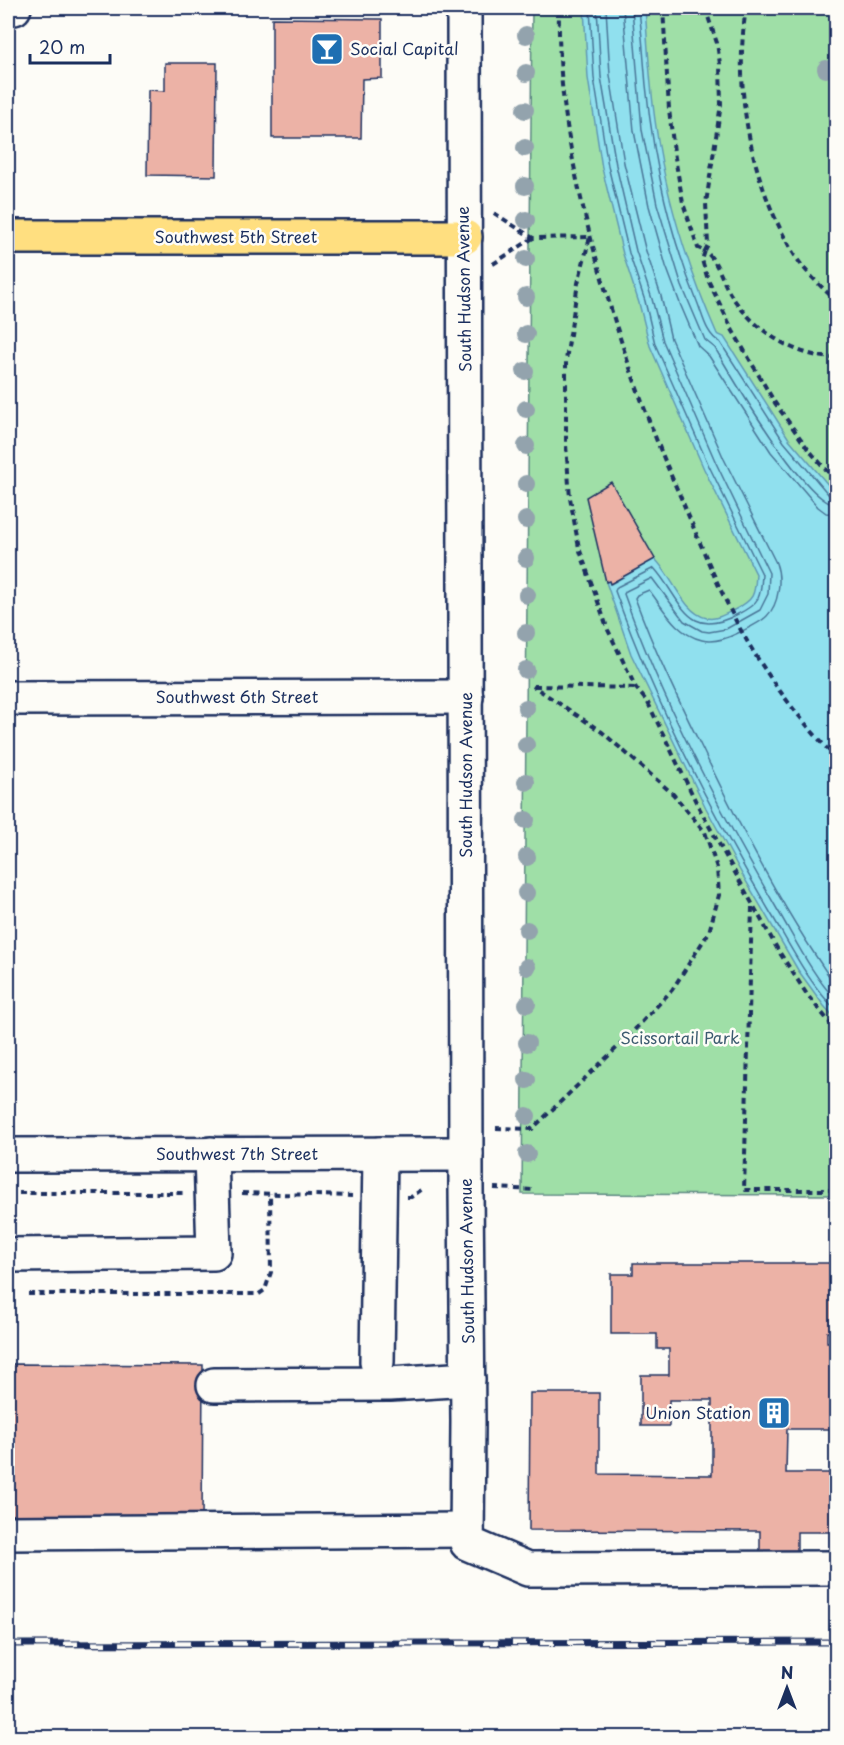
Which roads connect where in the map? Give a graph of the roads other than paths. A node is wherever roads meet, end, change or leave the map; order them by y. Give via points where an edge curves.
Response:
1 (8, 8) edge
2 (14, 8) edge
3 (464, 8) edge
4 (8, 237) edge
5 (465, 237) junction
6 (466, 697) junction
7 (8, 698) edge
8 (211, 1154) junction
9 (380, 1154) junction
10 (466, 1154) junction
11 (8, 1155) edge
12 (8, 1255) edge
13 (377, 1362) dead end
14 (468, 1379) junction
15 (214, 1385) dead end
16 (8, 1533) edge
17 (467, 1536) junction
18 (837, 1568) edge

1 - 2 street
3 - 5 street, South Hudson Avenue
4 - 5 main road, Southwest 5th Street
5 - 6 street, South Hudson Avenue
6 - 7 street, Southwest 6th Street
6 - 10 street, South Hudson Avenue
8 - 9 street, Southwest 7th Street
8 - 11 street, Southwest 7th Street
8 - 12 street via 214,1253
9 - 10 street, Southwest 7th Street
9 - 13 street
10 - 14 street, South Hudson Avenue
14 - 15 street via 390,1384
14 - 17 street, South Hudson Avenue
16 - 17 street
17 - 18 street via 528,1569

